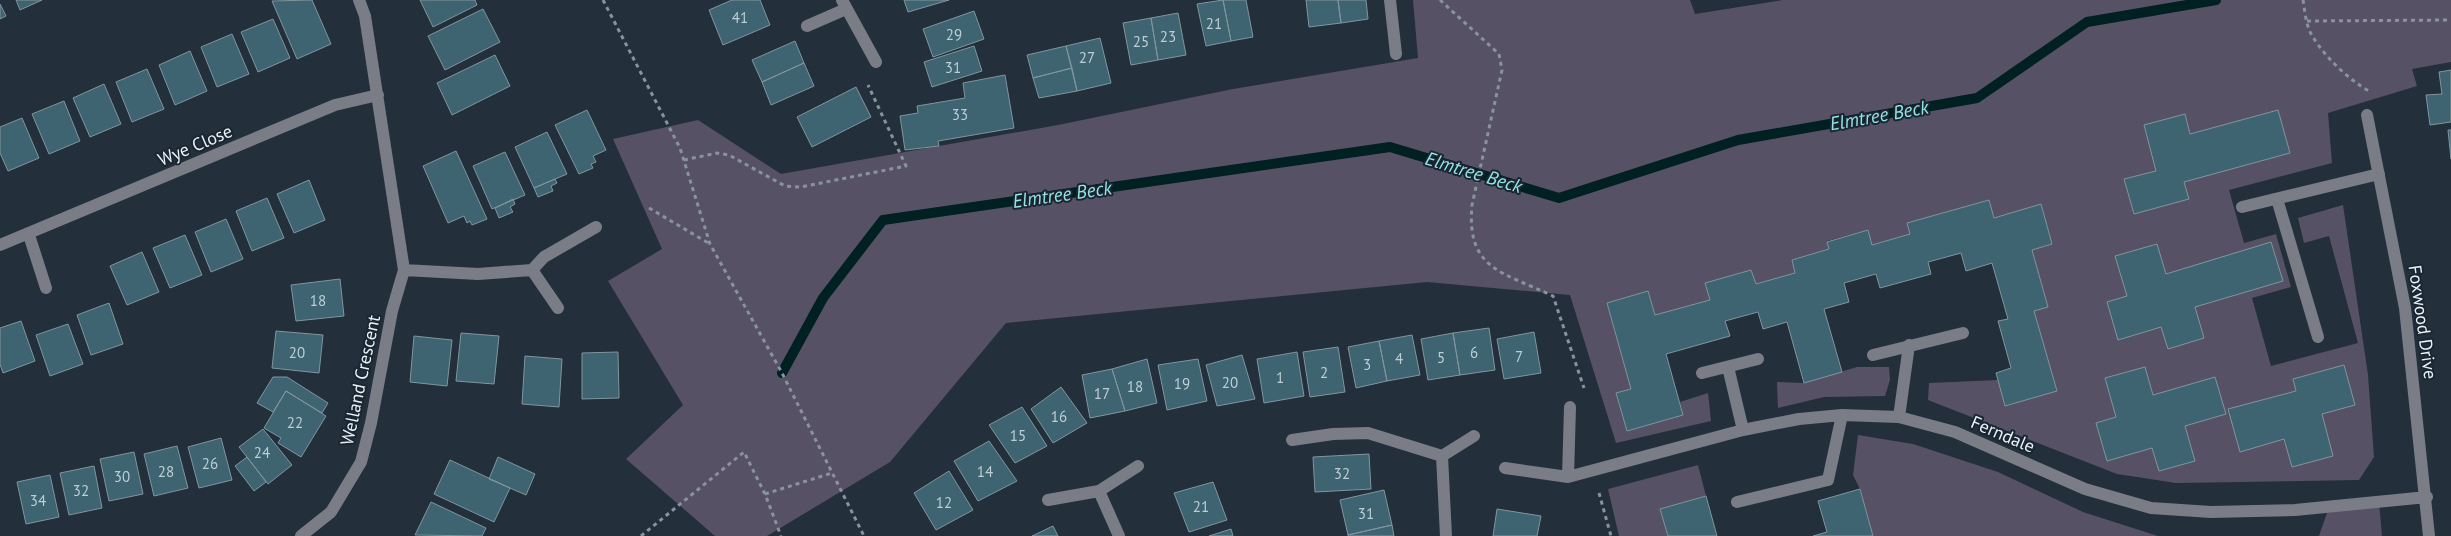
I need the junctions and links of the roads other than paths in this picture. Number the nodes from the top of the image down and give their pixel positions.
1 (359, 0) edge
2 (1390, 0) edge
3 (844, 5) edge
4 (807, 26) dead end
5 (1396, 54) dead end
6 (876, 62) dead end
7 (378, 95) junction
8 (2367, 115) dead end
9 (2379, 174) junction
10 (2277, 199) junction
11 (2242, 207) dead end
12 (596, 227) dead end
13 (28, 235) junction
14 (0, 245) edge
15 (404, 270) junction
16 (532, 270) junction
17 (46, 288) dead end
18 (558, 308) dead end
19 (1963, 333) dead end
20 (2318, 337) dead end
21 (1909, 346) junction
22 (1873, 355) dead end
23 (1758, 359) dead end
24 (1728, 367) junction
25 (1702, 374) dead end
26 (1570, 407) road end
27 (1842, 414) junction
28 (1899, 417) junction
29 (1743, 430) junction
30 (1474, 436) dead end
31 (1292, 440) dead end
32 (1442, 456) junction
33 (1138, 466) dead end
34 (1505, 468) dead end
35 (1568, 477) junction
36 (1099, 491) junction
37 (2427, 497) junction
38 (1048, 500) dead end
39 (1737, 502) dead end
40 (301, 536) edge
41 (1119, 536) edge
42 (1446, 536) edge
43 (2429, 536) edge

1 - 7 street, Welland Crescent
2 - 5 street
3 - 4 street
3 - 6 street
7 - 13 street, Wye Close
7 - 15 street, Welland Crescent
8 - 9 street, Foxwood Drive
9 - 10 street
9 - 37 street, Foxwood Drive
10 - 11 street
10 - 20 street
12 - 16 street
13 - 14 street, Wye Close
13 - 17 street
15 - 16 street
15 - 40 street, Welland Crescent
16 - 18 street
19 - 21 street
21 - 22 street
21 - 28 street
23 - 24 street
24 - 25 street
24 - 29 street
26 - 35 street
27 - 28 street, Ferndale
27 - 29 street, Ferndale
27 - 39 street
28 - 37 street, Ferndale
29 - 35 street, Ferndale
30 - 32 street
31 - 32 street
32 - 42 street
33 - 36 street
34 - 35 street, Ferndale
36 - 38 street
36 - 41 street
37 - 43 street, Foxwood Drive

